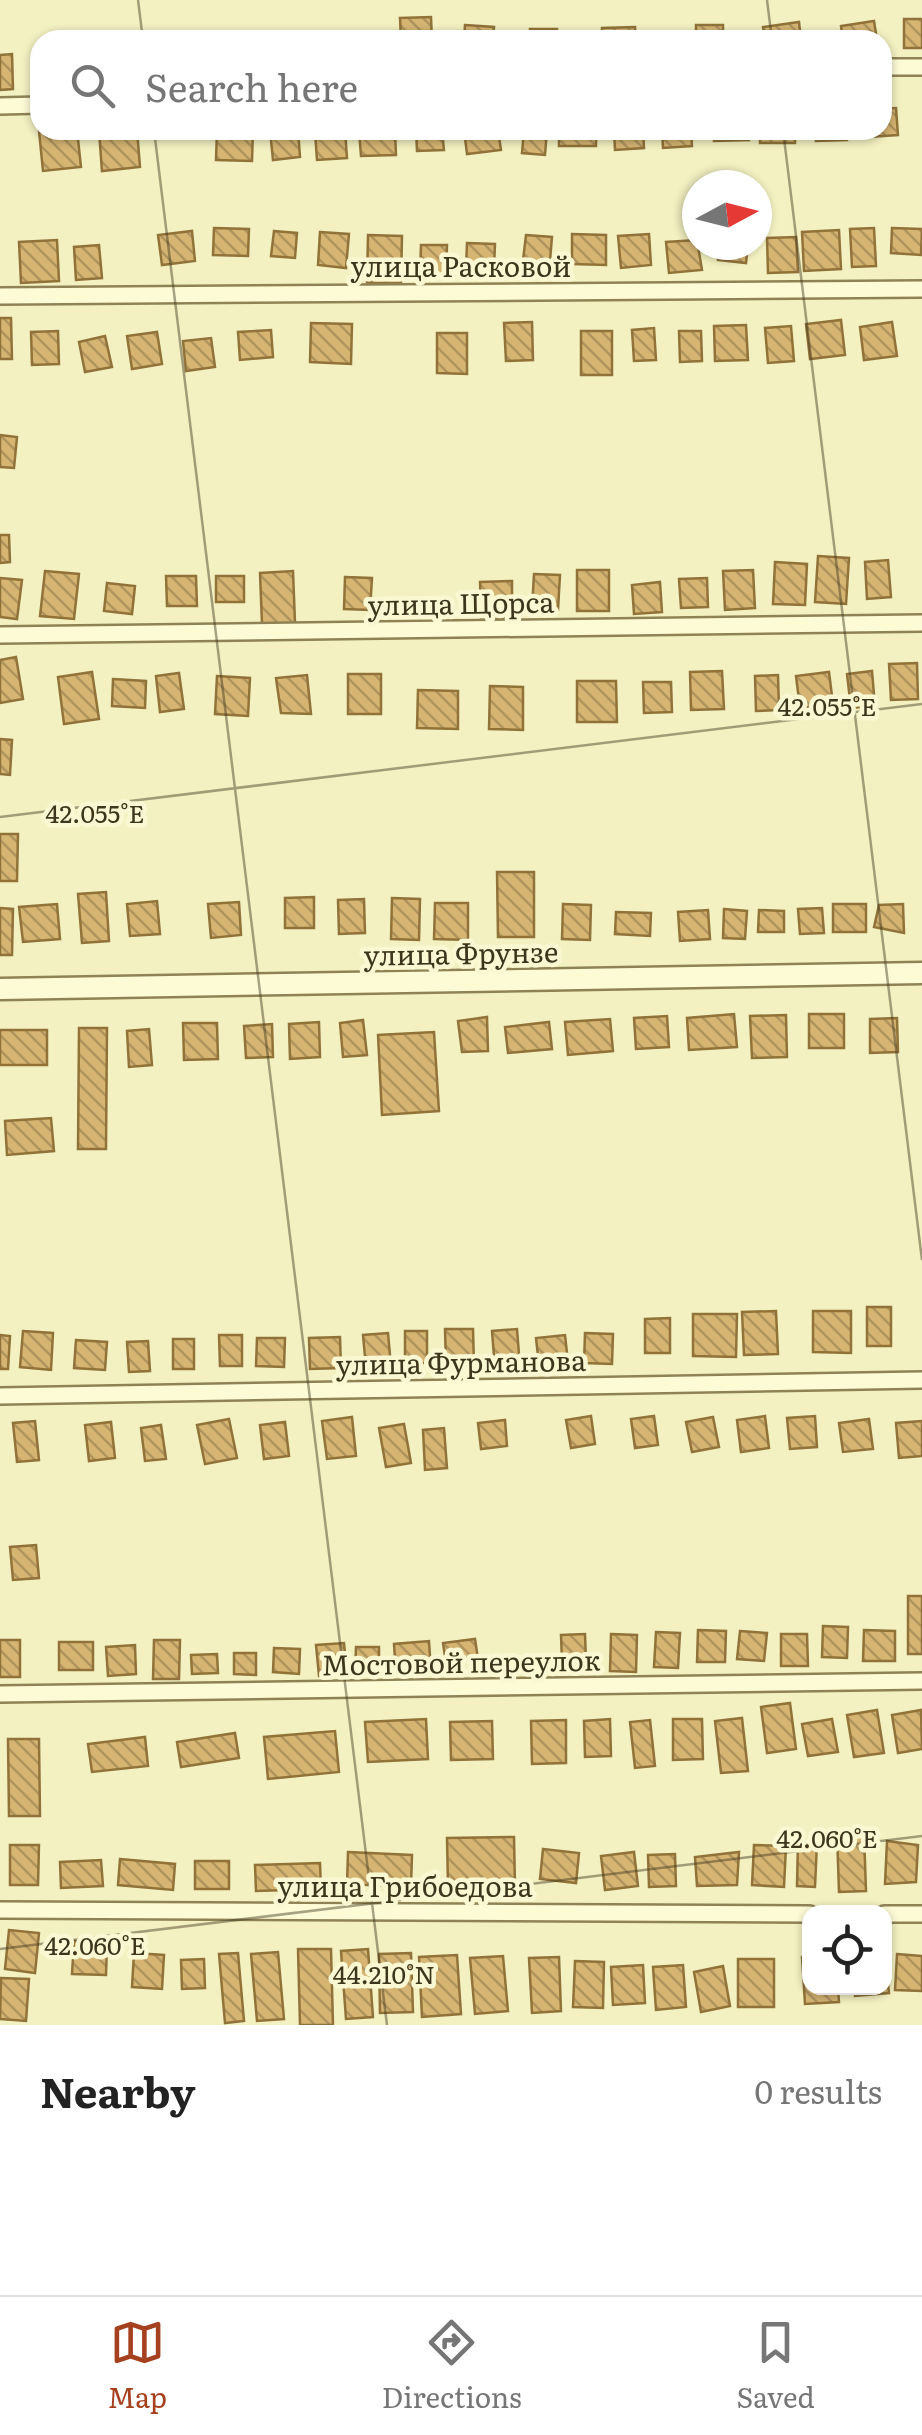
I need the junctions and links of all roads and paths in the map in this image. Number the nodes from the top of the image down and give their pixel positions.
1 (892, 67) edge
2 (922, 67) edge
3 (30, 105) edge
4 (0, 106) edge
5 (922, 289) edge
6 (0, 296) edge
7 (922, 622) edge
8 (0, 635) edge
9 (922, 973) edge
10 (0, 990) edge
11 (922, 1380) edge
12 (0, 1396) edge
13 (922, 1681) edge
14 (0, 1694) edge
15 (0, 1910) edge
16 (802, 1914) edge
17 (892, 1914) edge
18 (922, 1914) edge

1 - 2 street
3 - 4 street
5 - 6 street, улица Расковой
7 - 8 street, улица Щорса
9 - 10 street, улица Фрунзе
11 - 12 street, улица Фурманова
13 - 14 street, Мостовой переулок
15 - 16 street, улица Грибоедова
17 - 18 street

